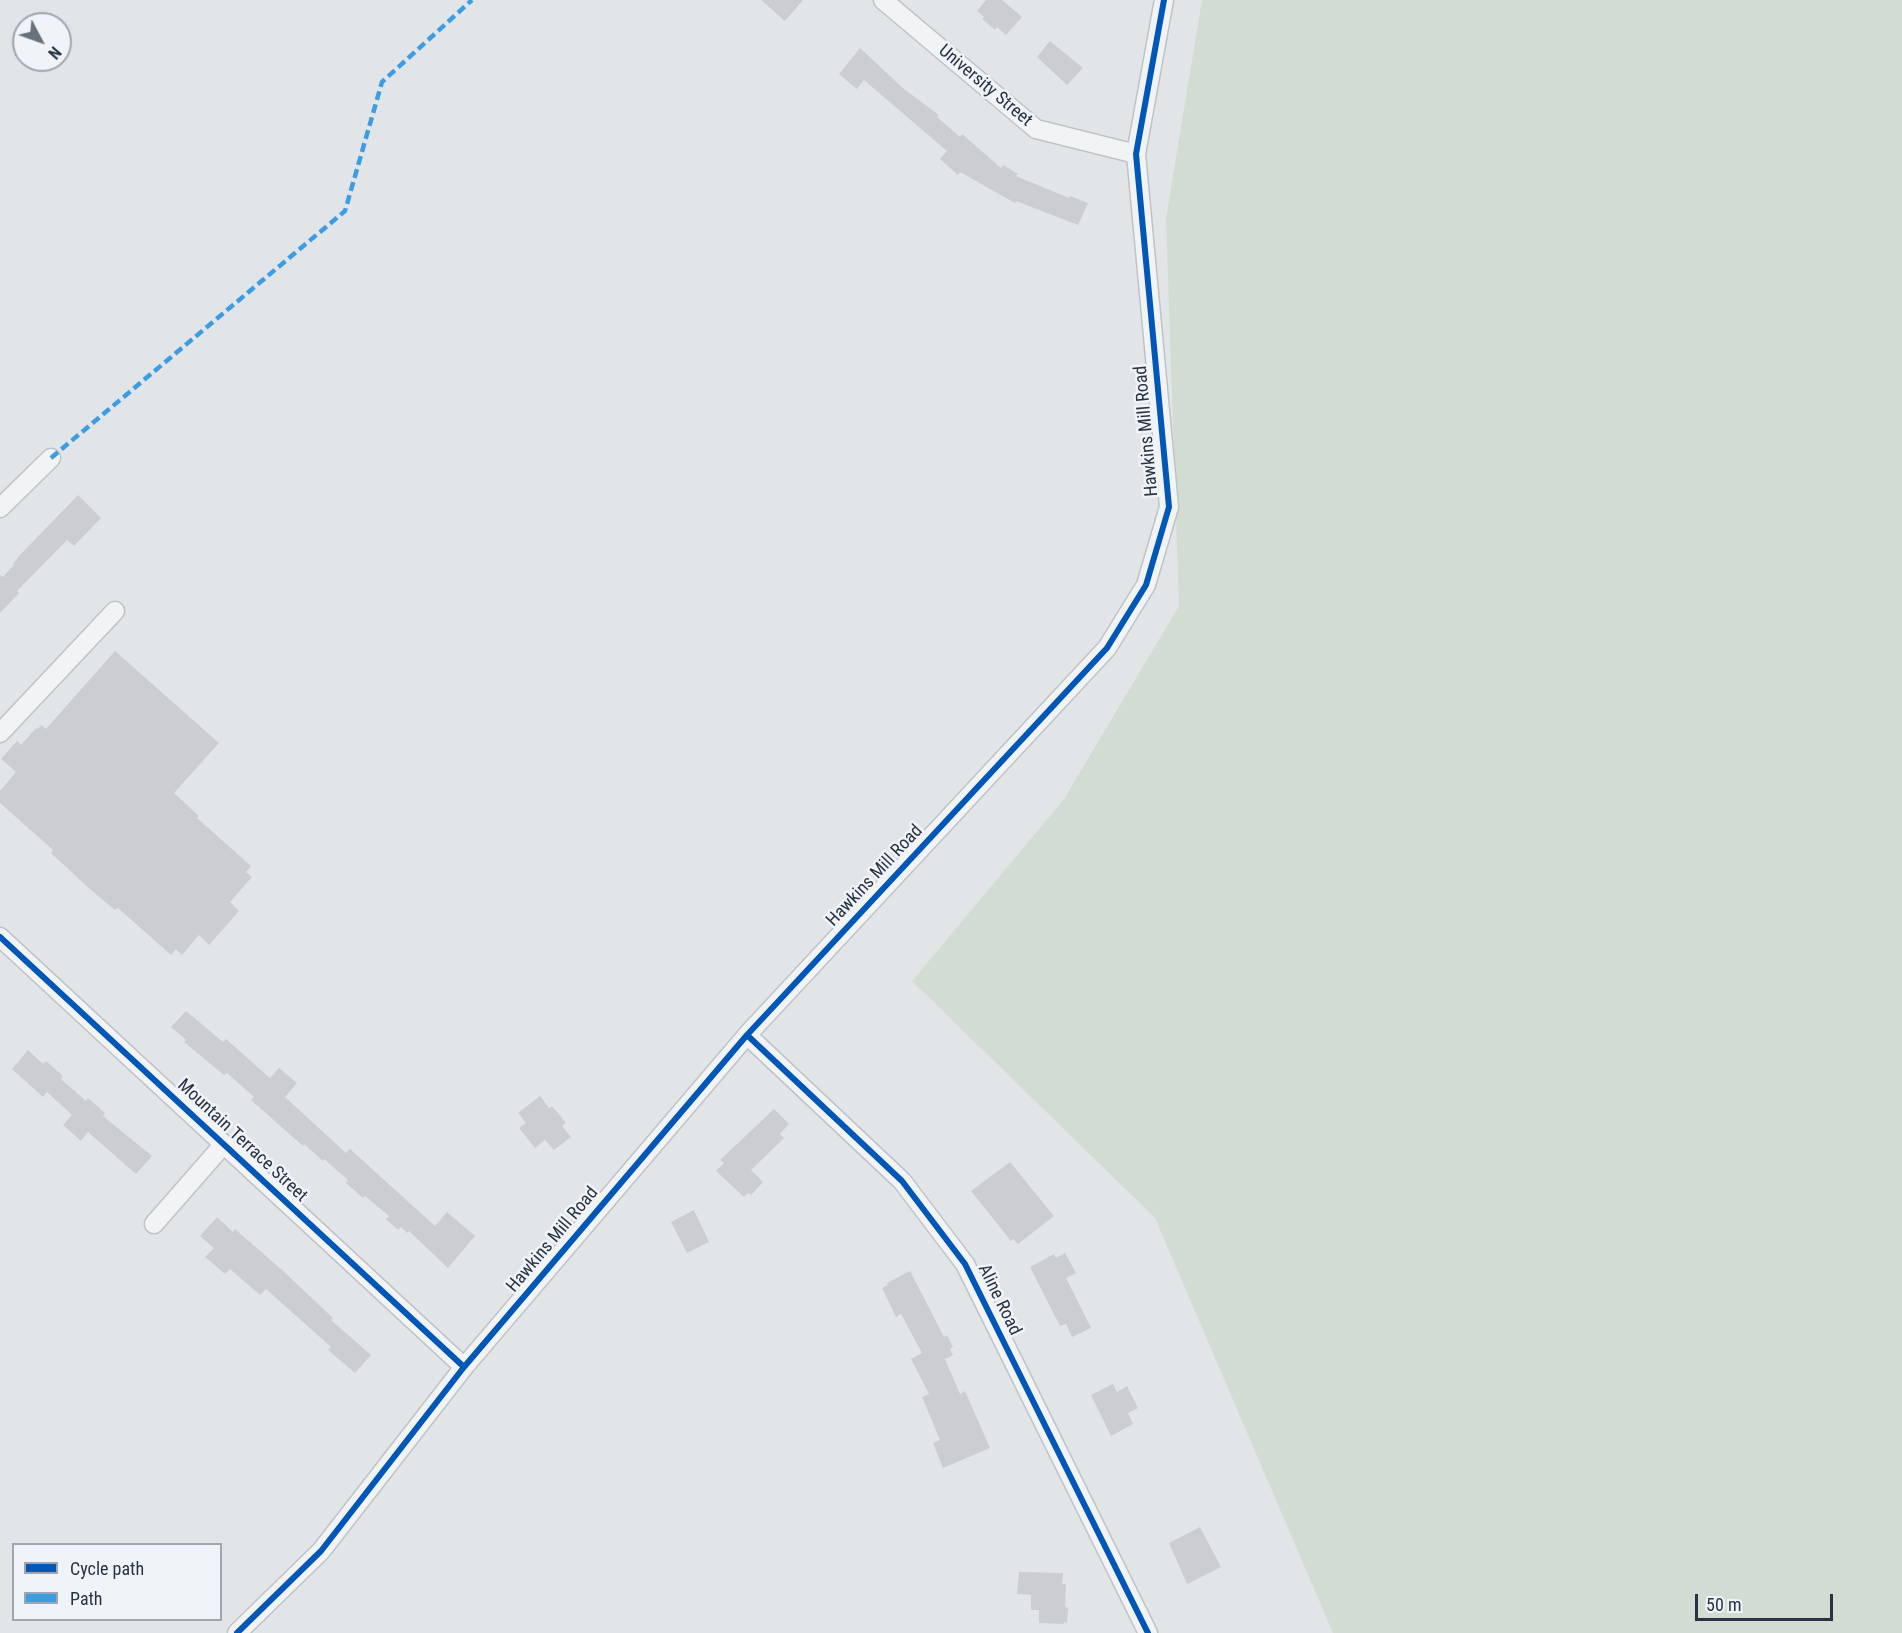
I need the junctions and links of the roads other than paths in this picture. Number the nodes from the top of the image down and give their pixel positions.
1 (883, 0) edge
2 (1164, 0) edge
3 (1136, 154) junction
4 (51, 458) dead end
5 (0, 508) edge
6 (115, 611) dead end
7 (0, 732) edge
8 (0, 937) edge
9 (747, 1035) junction
10 (224, 1144) junction
11 (154, 1224) dead end
12 (464, 1367) junction
13 (1140, 1628) edge
14 (237, 1633) edge

1 - 3 street, University Street
2 - 3 street, Hawkins Mill Road
3 - 9 street, Hawkins Mill Road
4 - 5 street
6 - 7 street
8 - 10 street, Mountain Terrace Street
9 - 12 street, Hawkins Mill Road
9 - 13 street, Aline Road
10 - 11 street
10 - 12 street, Mountain Terrace Street
12 - 14 street, Hawkins Mill Road

